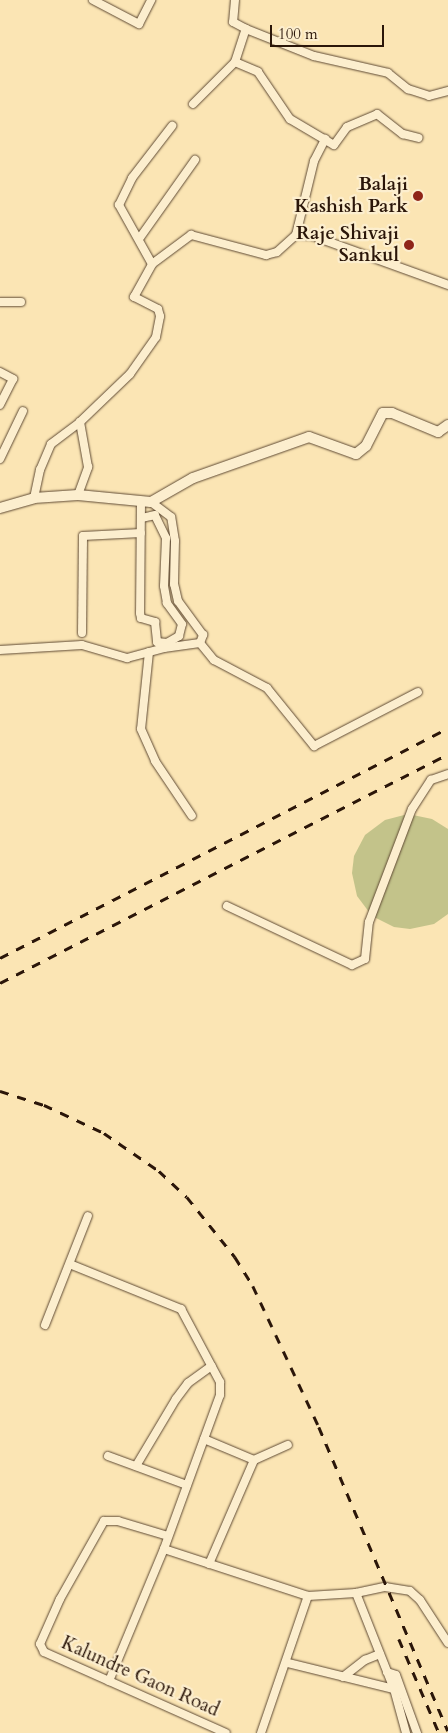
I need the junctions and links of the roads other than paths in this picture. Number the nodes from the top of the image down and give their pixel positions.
1 (152, 0) edge
2 (235, 0) edge
3 (98, 1) edge
4 (246, 30) junction
5 (235, 62) junction
6 (448, 91) edge
7 (194, 104) dead end
8 (172, 126) dead end
9 (419, 138) dead end
10 (325, 139) junction
11 (194, 160) dead end
12 (296, 235) junction
13 (139, 238) junction
14 (152, 264) junction
15 (448, 285) edge
16 (1, 300) edge
17 (20, 302) dead end
18 (0, 372) edge
19 (0, 405) edge
20 (23, 411) dead end
21 (80, 422) junction
22 (448, 425) edge
23 (0, 459) edge
24 (78, 495) junction
25 (34, 498) junction
26 (146, 502) junction
27 (0, 508) edge
28 (142, 518) junction
29 (140, 533) junction
30 (82, 633) dead end
31 (200, 643) junction
32 (0, 650) edge
33 (149, 652) junction
34 (418, 692) dead end
35 (448, 774) edge
36 (192, 816) dead end
37 (227, 906) dead end
38 (88, 1216) dead end
39 (72, 1265) junction
40 (45, 1325) dead end
41 (211, 1366) junction
42 (204, 1439) junction
43 (288, 1445) dead end
44 (108, 1456) dead end
45 (254, 1460) junction
46 (136, 1466) junction
47 (187, 1485) junction
48 (168, 1536) junction
49 (164, 1549) junction
50 (209, 1564) junction
51 (356, 1593) junction
52 (308, 1596) junction
53 (448, 1643) edge
54 (380, 1654) junction
55 (288, 1663) junction
56 (387, 1672) junction
57 (343, 1677) junction
58 (109, 1681) junction
59 (394, 1689) junction
60 (226, 1733) edge
61 (261, 1733) edge
62 (406, 1733) edge
63 (417, 1733) edge

1 - 3 street
2 - 4 street
4 - 5 street
4 - 6 street
5 - 7 street
5 - 10 street
8 - 13 street
9 - 10 street
10 - 12 street
11 - 13 street
12 - 14 street
12 - 15 street
13 - 14 street
14 - 21 street
16 - 17 street
18 - 19 street
20 - 23 street
21 - 24 street
21 - 25 street
22 - 26 street
24 - 25 street
24 - 26 street
25 - 27 street
26 - 28 street
26 - 31 street
28 - 29 street
28 - 29 street
29 - 30 street
31 - 33 street
31 - 34 street
32 - 33 street
33 - 36 street
35 - 37 street
38 - 39 street
39 - 40 street
39 - 41 street
41 - 42 street
41 - 46 street
42 - 45 street
42 - 47 street
43 - 45 street
44 - 46 street
45 - 50 street
46 - 47 street
47 - 48 street
48 - 49 street
48 - 58 street, Kalundre Gaon Road
49 - 50 street
49 - 58 street
50 - 52 street
51 - 52 street
51 - 53 street
51 - 54 street
52 - 55 street
54 - 56 street
54 - 57 street
55 - 57 street
55 - 61 street
56 - 59 street
56 - 63 street
57 - 59 street
58 - 60 street, Kalundre Gaon Road
59 - 62 street

